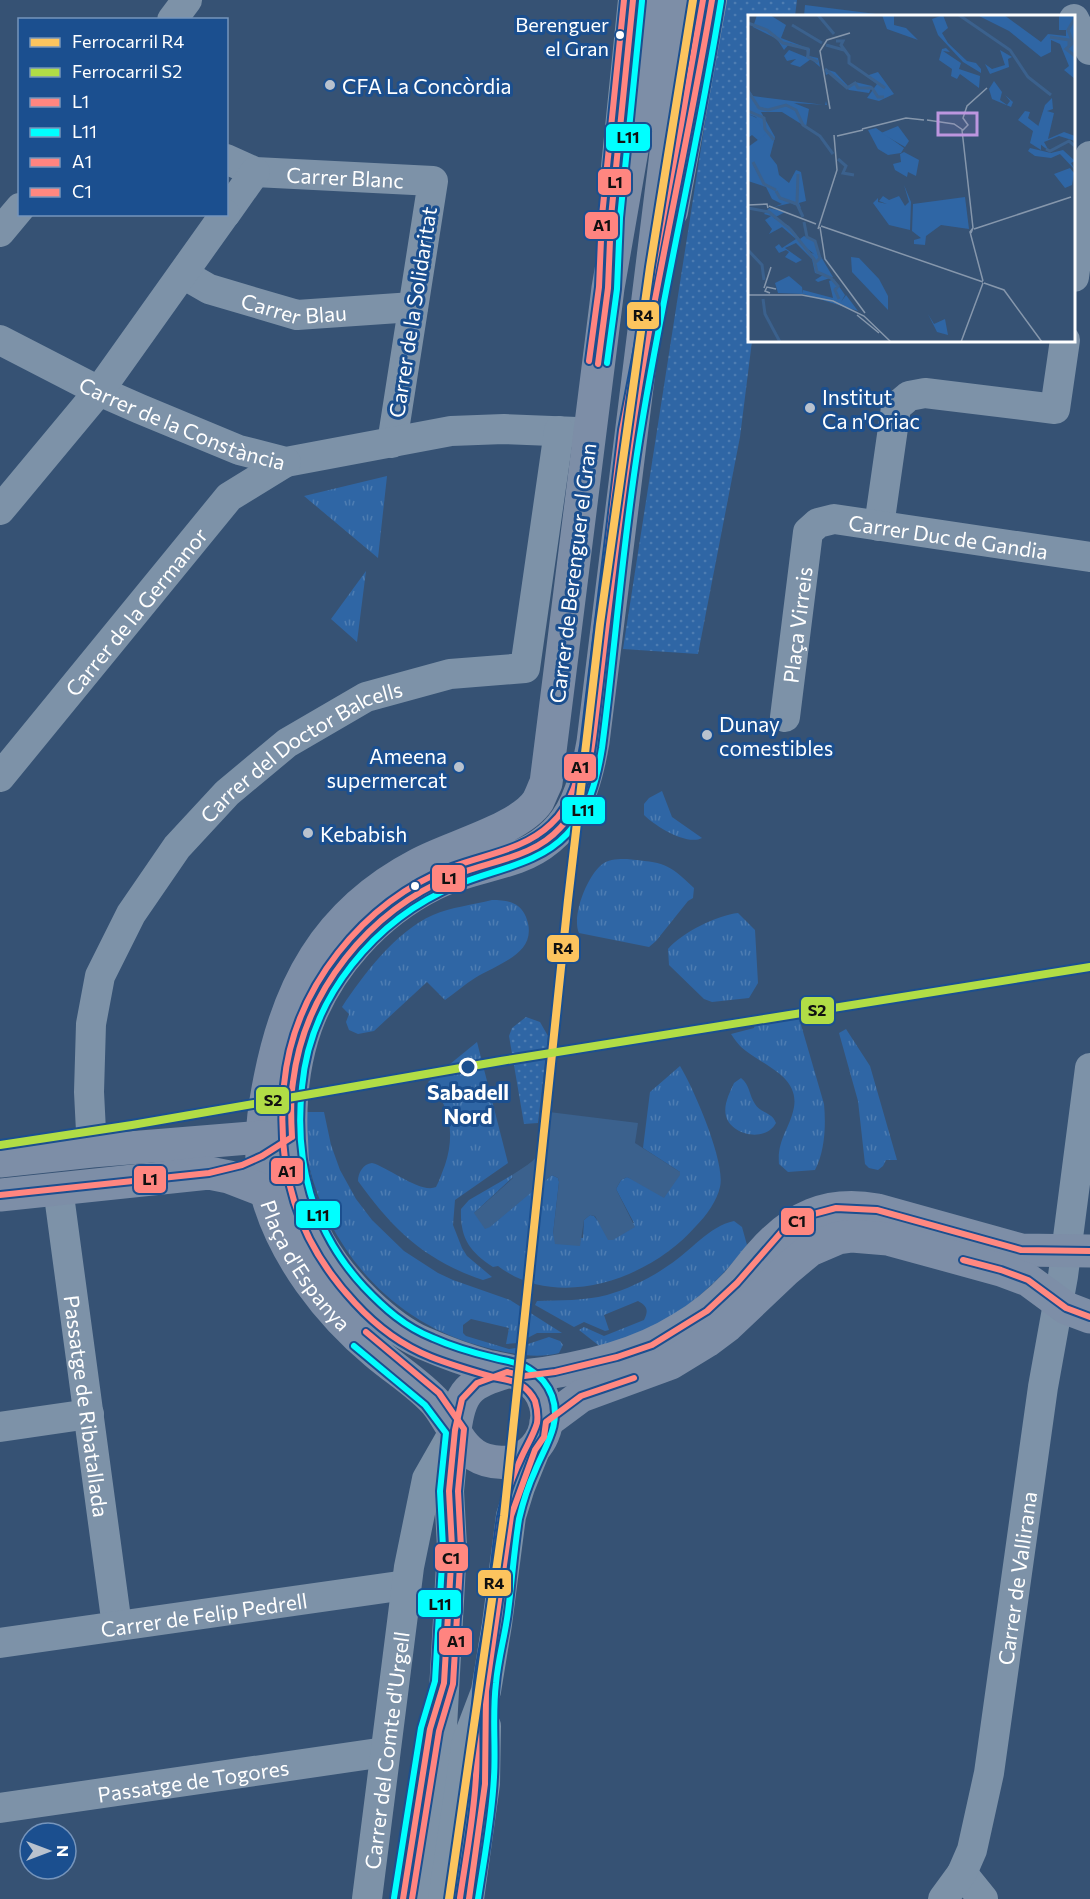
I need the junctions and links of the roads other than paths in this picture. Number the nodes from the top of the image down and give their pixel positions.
1 (188, 0) edge
2 (633, 0) edge
3 (655, 0) edge
4 (685, 0) edge
5 (712, 0) edge
6 (1066, 0) edge
7 (1072, 15) edge
8 (174, 18) edge
9 (1075, 22) edge
10 (1090, 50) edge
11 (1090, 156) edge
12 (228, 160) edge
13 (255, 172) junction
14 (433, 181) joint
15 (18, 210) edge
16 (228, 211) edge
17 (225, 216) edge
18 (0, 232) edge
19 (1075, 269) edge
20 (183, 274) junction
21 (608, 288) junction
22 (413, 307) junction
23 (0, 340) edge
24 (1065, 342) edge
25 (99, 391) junction
26 (574, 432) junction
27 (629, 442) junction
28 (392, 443) junction
29 (286, 462) junction
30 (0, 510) edge
31 (879, 526) junction
32 (808, 531) joint
33 (1090, 557) edge
34 (785, 717) dead end
35 (0, 777) edge
36 (285, 1017) joint
37 (1090, 1068) edge
38 (262, 1137) junction
39 (1084, 1148) edge
40 (92, 1151) junction
41 (0, 1161) edge
42 (293, 1172) junction
43 (58, 1188) junction
44 (265, 1191) junction
45 (0, 1194) edge
46 (1078, 1250) edge
47 (1059, 1304) junction
48 (1090, 1317) edge
49 (515, 1374) junction
50 (89, 1414) junction
51 (0, 1427) edge
52 (455, 1430) junction
53 (540, 1436) junction
54 (406, 1585) junction
55 (117, 1626) junction
56 (0, 1643) edge
57 (444, 1683) junction
58 (486, 1690) junction
59 (386, 1752) junction
60 (0, 1808) edge
61 (962, 1873) junction
62 (367, 1899) edge
63 (404, 1899) edge
64 (422, 1899) edge
65 (443, 1899) edge
66 (469, 1899) edge
67 (943, 1899) edge
68 (983, 1899) edge

1 - 8 street
2 - 21 street, Carrer de Berenguer el Gran
3 - 21 main road
4 - 27 main road
5 - 27 street
6 - 7 street
9 - 10 street
11 - 19 street
12 - 13 street
13 - 14 street, Carrer Blanc
13 - 16 street
14 - 22 street, Carrer de la Solidaritat
15 - 18 street
17 - 20 street
20 - 22 street, Carrer Blau
20 - 25 street
21 - 26 main road, Carrer de Berenguer el Gran
22 - 28 street, Carrer de la Solidaritat
23 - 25 street, Carrer de la Constància
24 - 31 street
25 - 29 street, Carrer de la Constància
25 - 30 street
26 - 28 street, Carrer de la Constància
26 - 36 main road, Carrer de Berenguer el Gran
26 - 40 street, Carrer del Doctor Balcells
27 - 42 main road
28 - 29 street, Carrer de la Constància
29 - 35 street, Carrer de la Germanor
31 - 32 street, Carrer Duc de Gandia
31 - 33 street, Carrer Duc de Gandia
32 - 34 street, Plaça Virreis
36 - 38 main road, Plaça d'Espanya
37 - 39 street, Carrer de Vallirana
38 - 40 main road
38 - 42 main road
38 - 44 main road, Plaça d'Espanya
39 - 46 street, Carrer de Vallirana
40 - 41 main road
42 - 49 main road
43 - 44 main road
43 - 45 main road
43 - 50 street, Passatge de Ribatallada
44 - 52 main road, Plaça d'Espanya
46 - 47 street, Carrer de Vallirana
46 - 49 main road
47 - 48 main road, Plaça d'Espanya
47 - 53 main road, Plaça d'Espanya
47 - 61 street, Carrer de Vallirana
49 - 52 main road
49 - 53 main road
50 - 51 street
50 - 55 street, Passatge de Ribatallada
52 - 53 main road, Plaça d'Espanya
52 - 54 street, Carrer del Comte d'Urgell
52 - 57 street
53 - 58 street
54 - 55 street, Carrer de Felip Pedrell
54 - 59 street, Carrer del Comte d'Urgell
55 - 56 street, Carrer de Felip Pedrell
57 - 63 street, Carrer del Comte d'Urgell
57 - 64 street
58 - 65 street
58 - 66 street
59 - 60 street, Passatge de Togores
59 - 62 street, Carrer del Comte d'Urgell
61 - 67 street, Carrer de Vallirana
61 - 68 street

